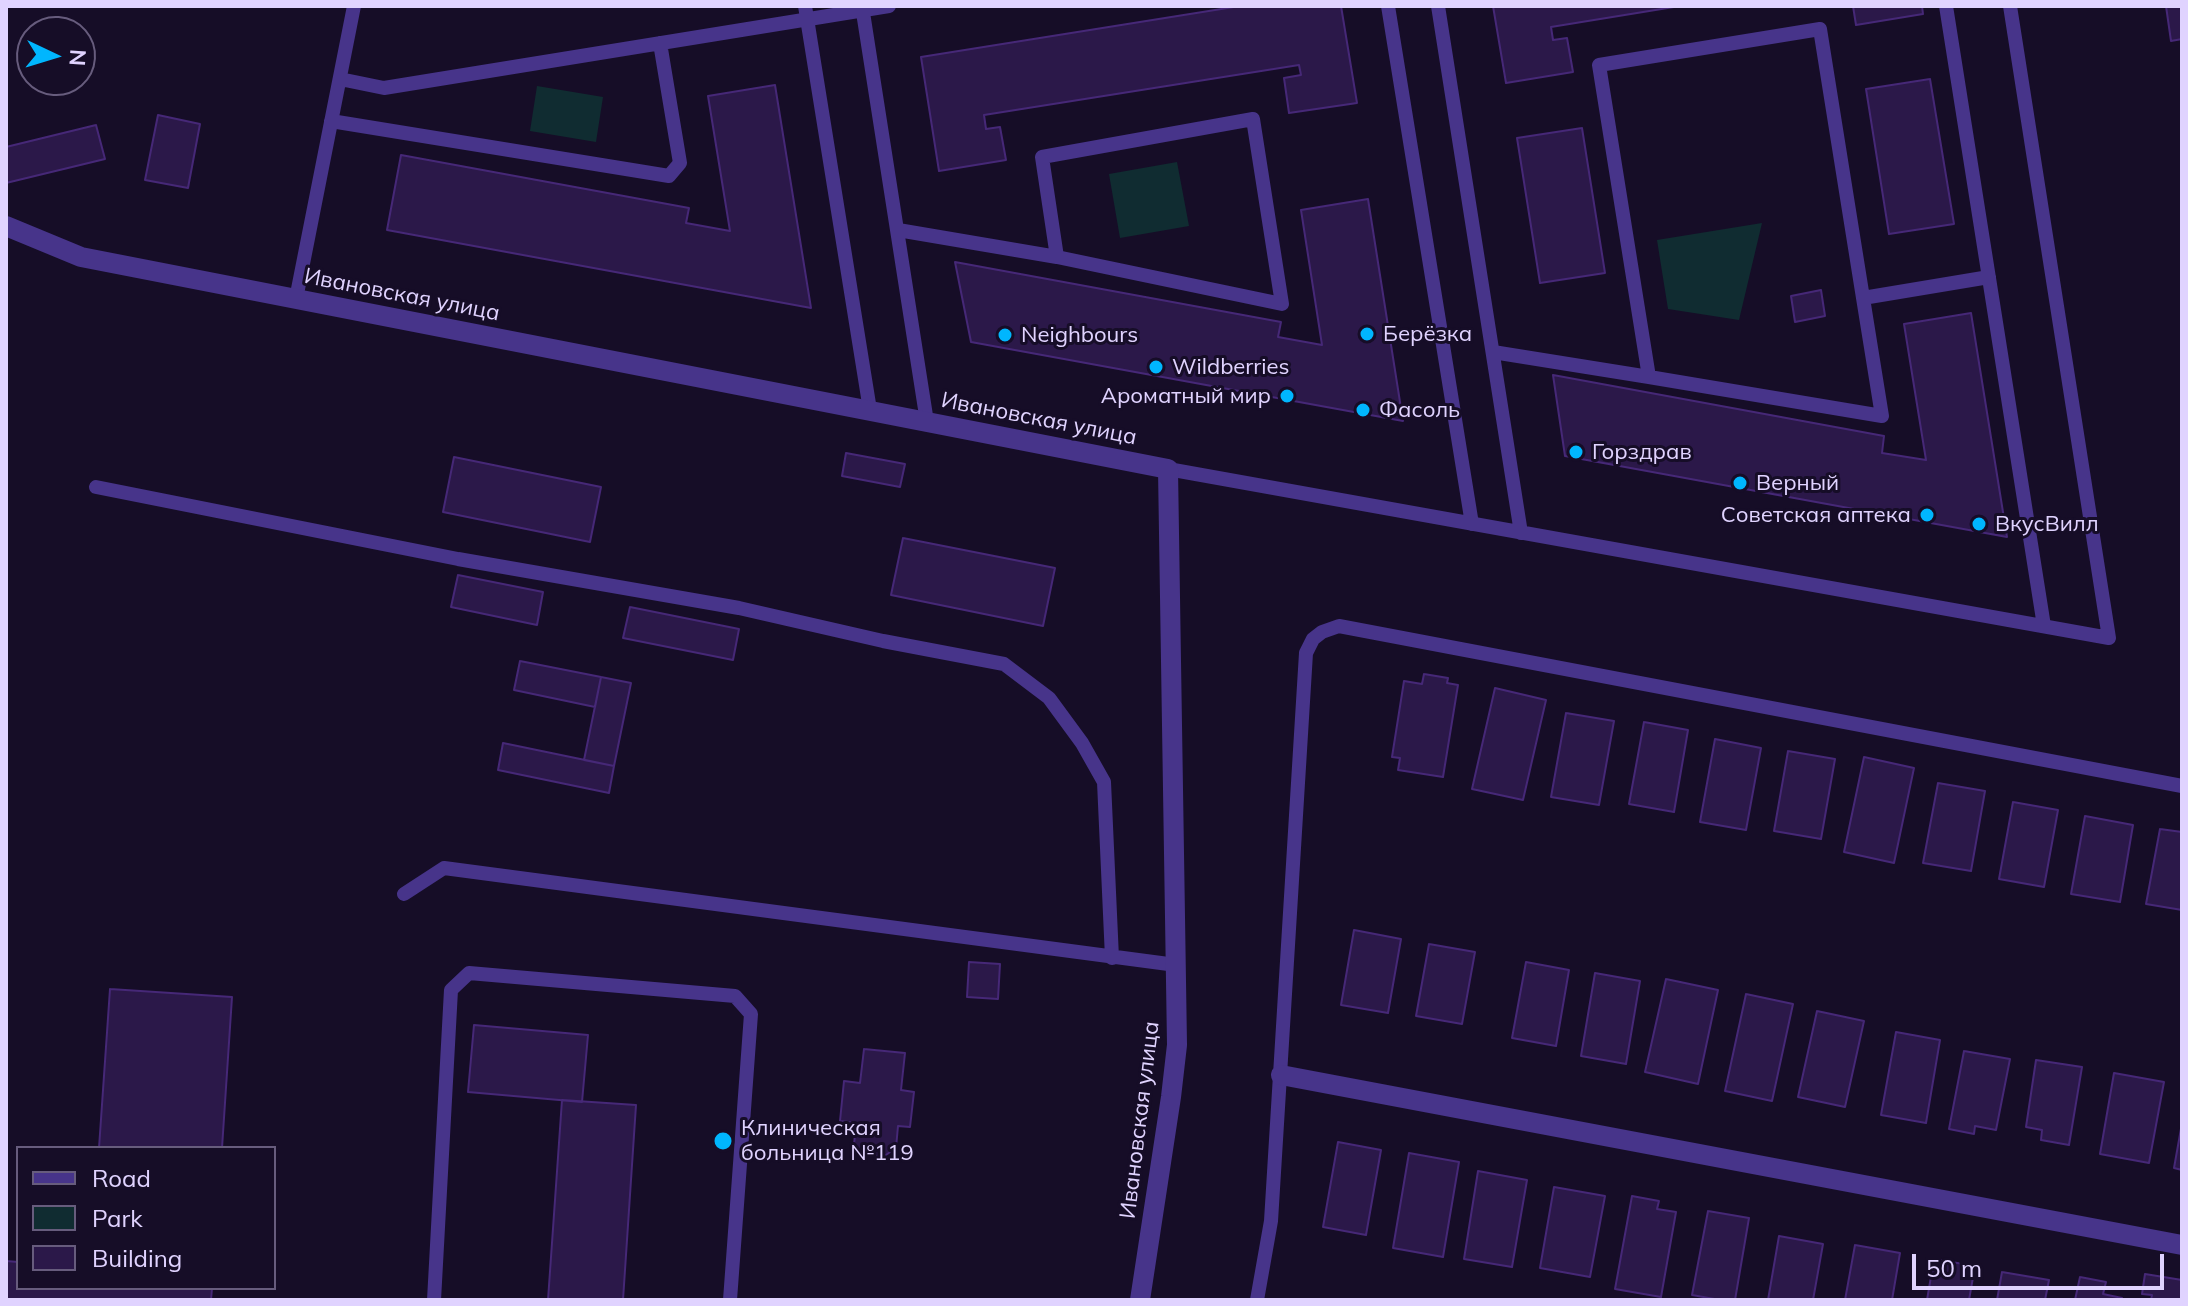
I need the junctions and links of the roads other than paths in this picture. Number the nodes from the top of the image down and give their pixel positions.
1 (354, 6) edge
2 (889, 6) edge
3 (1388, 6) edge
4 (1438, 6) edge
5 (1946, 6) edge
6 (2010, 6) edge
7 (863, 8) edge
8 (806, 13) edge
9 (660, 43) junction
10 (340, 79) junction
11 (331, 121) junction
12 (6, 226) edge
13 (898, 230) junction
14 (1057, 257) junction
15 (1989, 277) junction
16 (1863, 298) junction
17 (296, 299) junction
18 (1493, 352) junction
19 (1649, 377) junction
20 (870, 410) junction
21 (927, 422) junction
22 (1168, 469) junction
23 (96, 487) dead end
24 (1472, 524) junction
25 (1521, 533) junction
26 (2044, 626) junction
27 (2182, 786) edge
28 (404, 894) dead end
29 (1112, 958) junction
30 (1176, 965) junction
31 (1281, 1075) junction
32 (2182, 1245) edge
33 (434, 1300) edge
34 (730, 1300) edge
35 (1140, 1300) edge
36 (1257, 1300) edge

1 - 10 lane
2 - 7 lane
3 - 24 lane
4 - 18 lane
5 - 15 lane
6 - 26 lane
7 - 8 lane
7 - 13 lane
8 - 9 lane
8 - 20 lane
9 - 10 lane
9 - 11 lane
10 - 11 lane
11 - 17 lane
12 - 17 street, Ивановская улица
13 - 14 lane
13 - 21 lane
14 - 14 lane
15 - 16 lane
15 - 26 lane
16 - 19 lane
16 - 19 lane
17 - 20 street, Ивановская улица
18 - 19 lane
18 - 25 lane
20 - 21 street, Ивановская улица
21 - 22 street, Ивановская улица
22 - 24 lane
22 - 30 street, Ивановская улица
23 - 29 lane
24 - 25 lane
25 - 26 lane
27 - 31 lane
28 - 29 lane
29 - 30 lane
30 - 35 street, Ивановская улица
31 - 32 street
31 - 36 lane
33 - 34 lane

